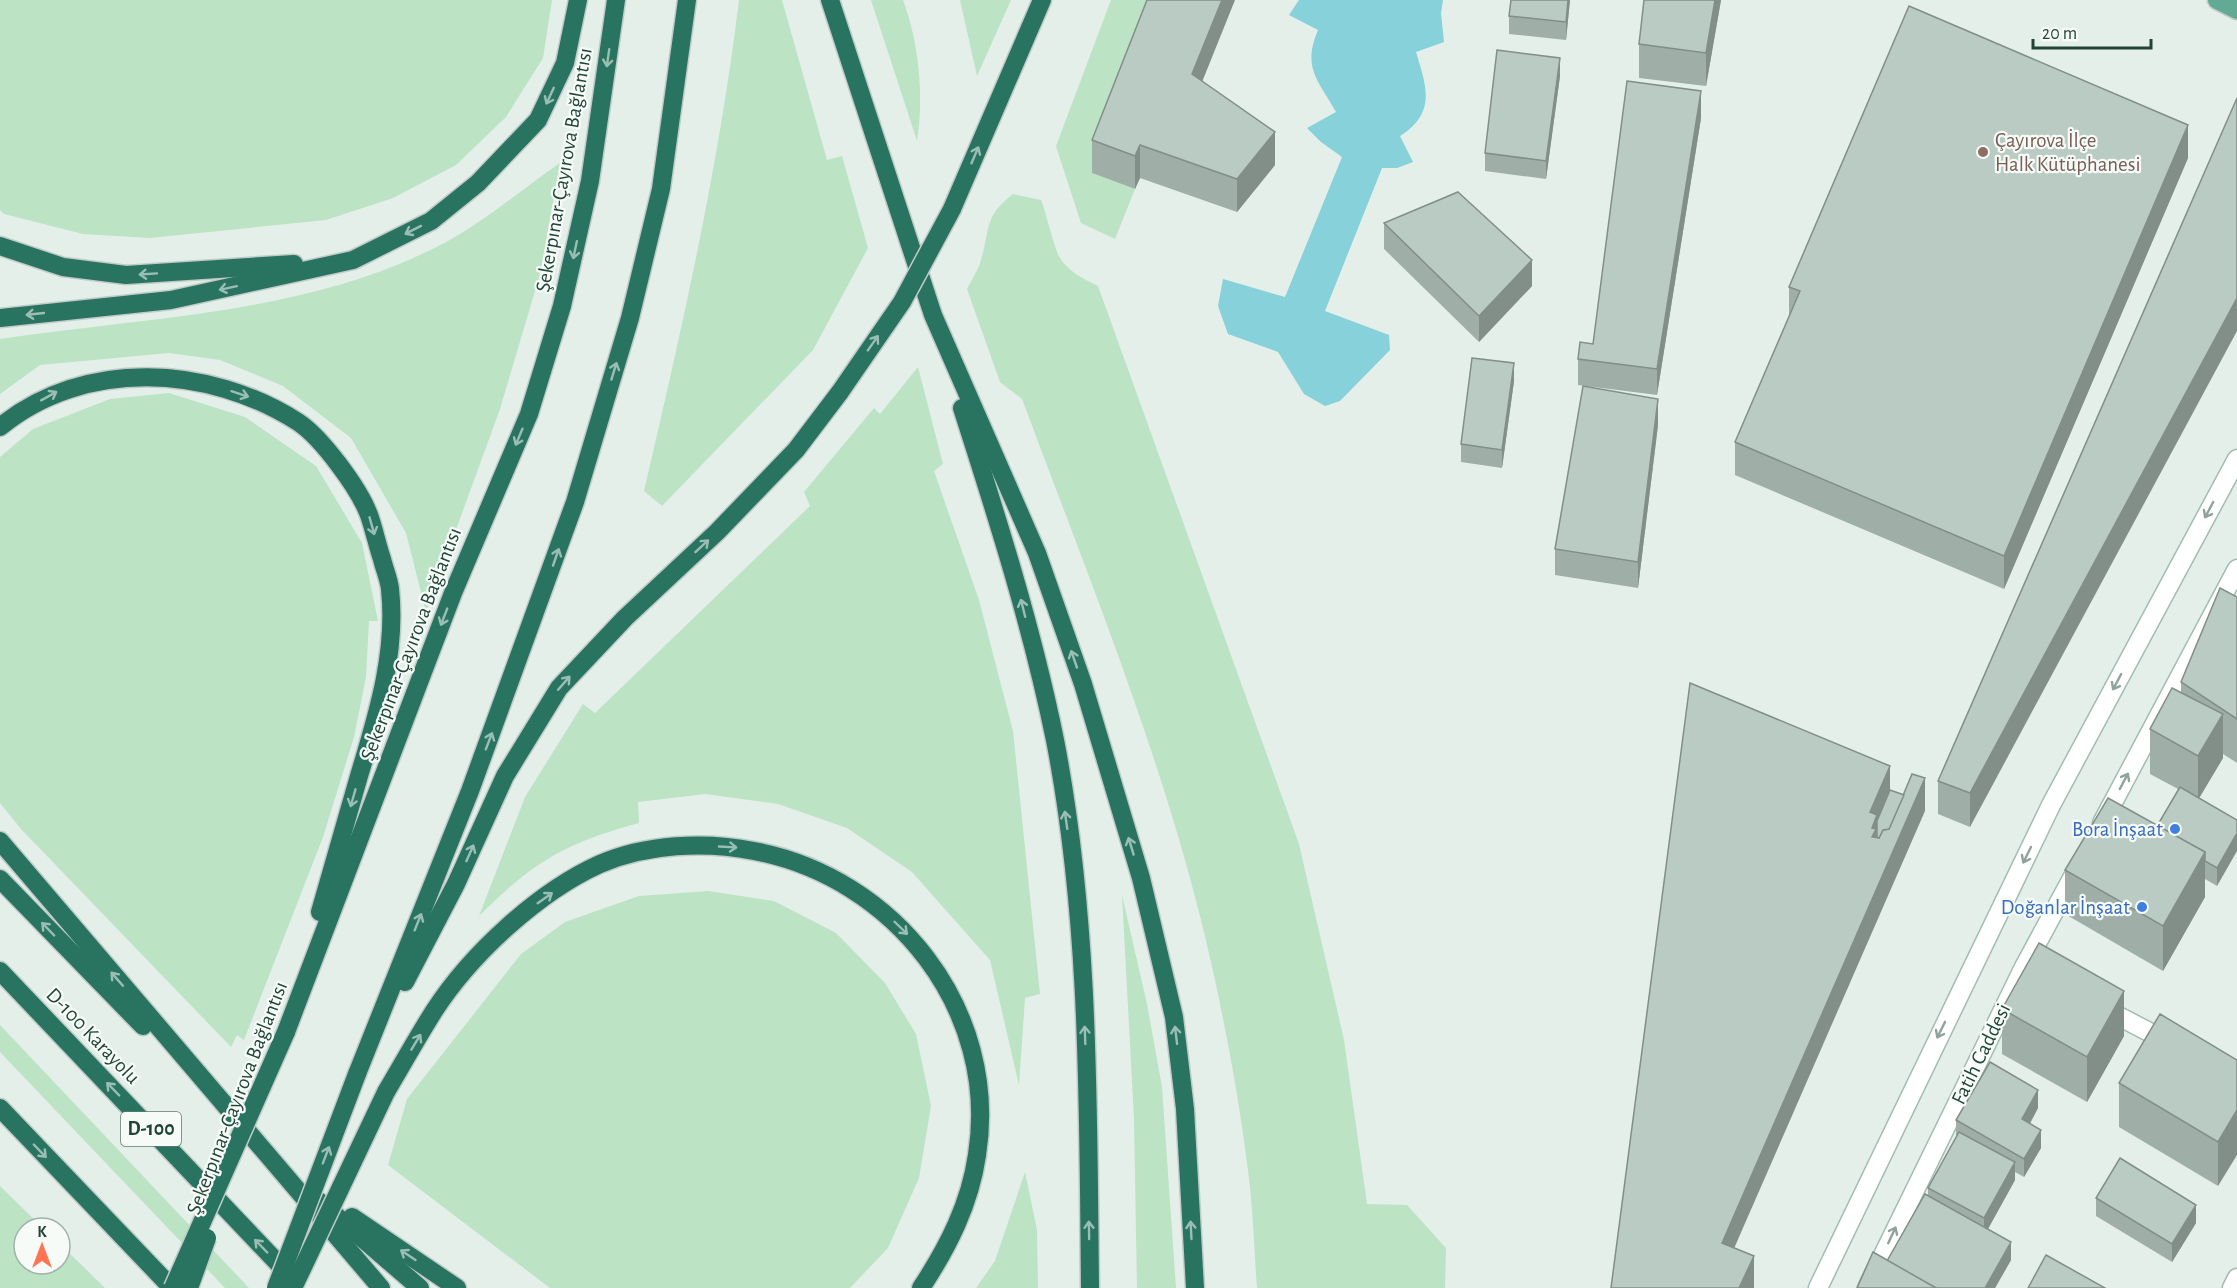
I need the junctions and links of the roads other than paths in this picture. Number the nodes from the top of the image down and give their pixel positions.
1 (578, 0) edge
2 (616, 0) edge
3 (687, 0) edge
4 (830, 0) edge
5 (1042, 0) edge
6 (2217, 0) edge
7 (2237, 10) edge
8 (0, 246) edge
9 (353, 260) junction
10 (933, 315) junction
11 (0, 318) edge
12 (0, 427) edge
13 (2237, 459) edge
14 (2237, 569) edge
15 (0, 841) edge
16 (0, 879) edge
17 (2024, 967) junction
18 (0, 971) edge
19 (2045, 977) edge
20 (2085, 999) edge
21 (286, 1032) junction
22 (2186, 1052) edge
23 (357, 1074) junction
24 (0, 1108) edge
25 (279, 1167) junction
26 (2237, 1278) edge
27 (172, 1288) edge
28 (189, 1288) edge
29 (276, 1288) edge
30 (293, 1288) edge
31 (302, 1288) edge
32 (381, 1288) edge
33 (420, 1288) edge
34 (457, 1288) edge
35 (921, 1288) edge
36 (1090, 1288) edge
37 (1195, 1288) edge
38 (1818, 1288) edge
39 (1867, 1288) edge
40 (2232, 1288) edge

1 -> 9 highway
2 -> 21 highway, Şekerpınar-Çayırova Bağlantısı
23 -> 3 highway
4 - 10 highway
23 -> 5 highway, bridge
6 - 7 main road
9 -> 8 highway
9 -> 11 highway
36 -> 10 highway
37 -> 10 highway
12 -> 21 highway
13 -> 38 street
17 -> 14 street, Fatih Caddesi
25 -> 15 highway
25 -> 16 highway
17 - 19 street
39 -> 17 street, Fatih Caddesi
31 -> 18 highway, D-100 Karayolu / D-100
20 - 22 street
21 - 27 highway, bridge
21 - 28 highway, Şekerpınar-Çayırova Bağlantısı, bridge
29 -> 23 highway, bridge
24 -> 27 highway
25 - 32 highway
25 - 33 highway
34 -> 25 highway
26 - 40 street
30 -> 35 highway, bridge

